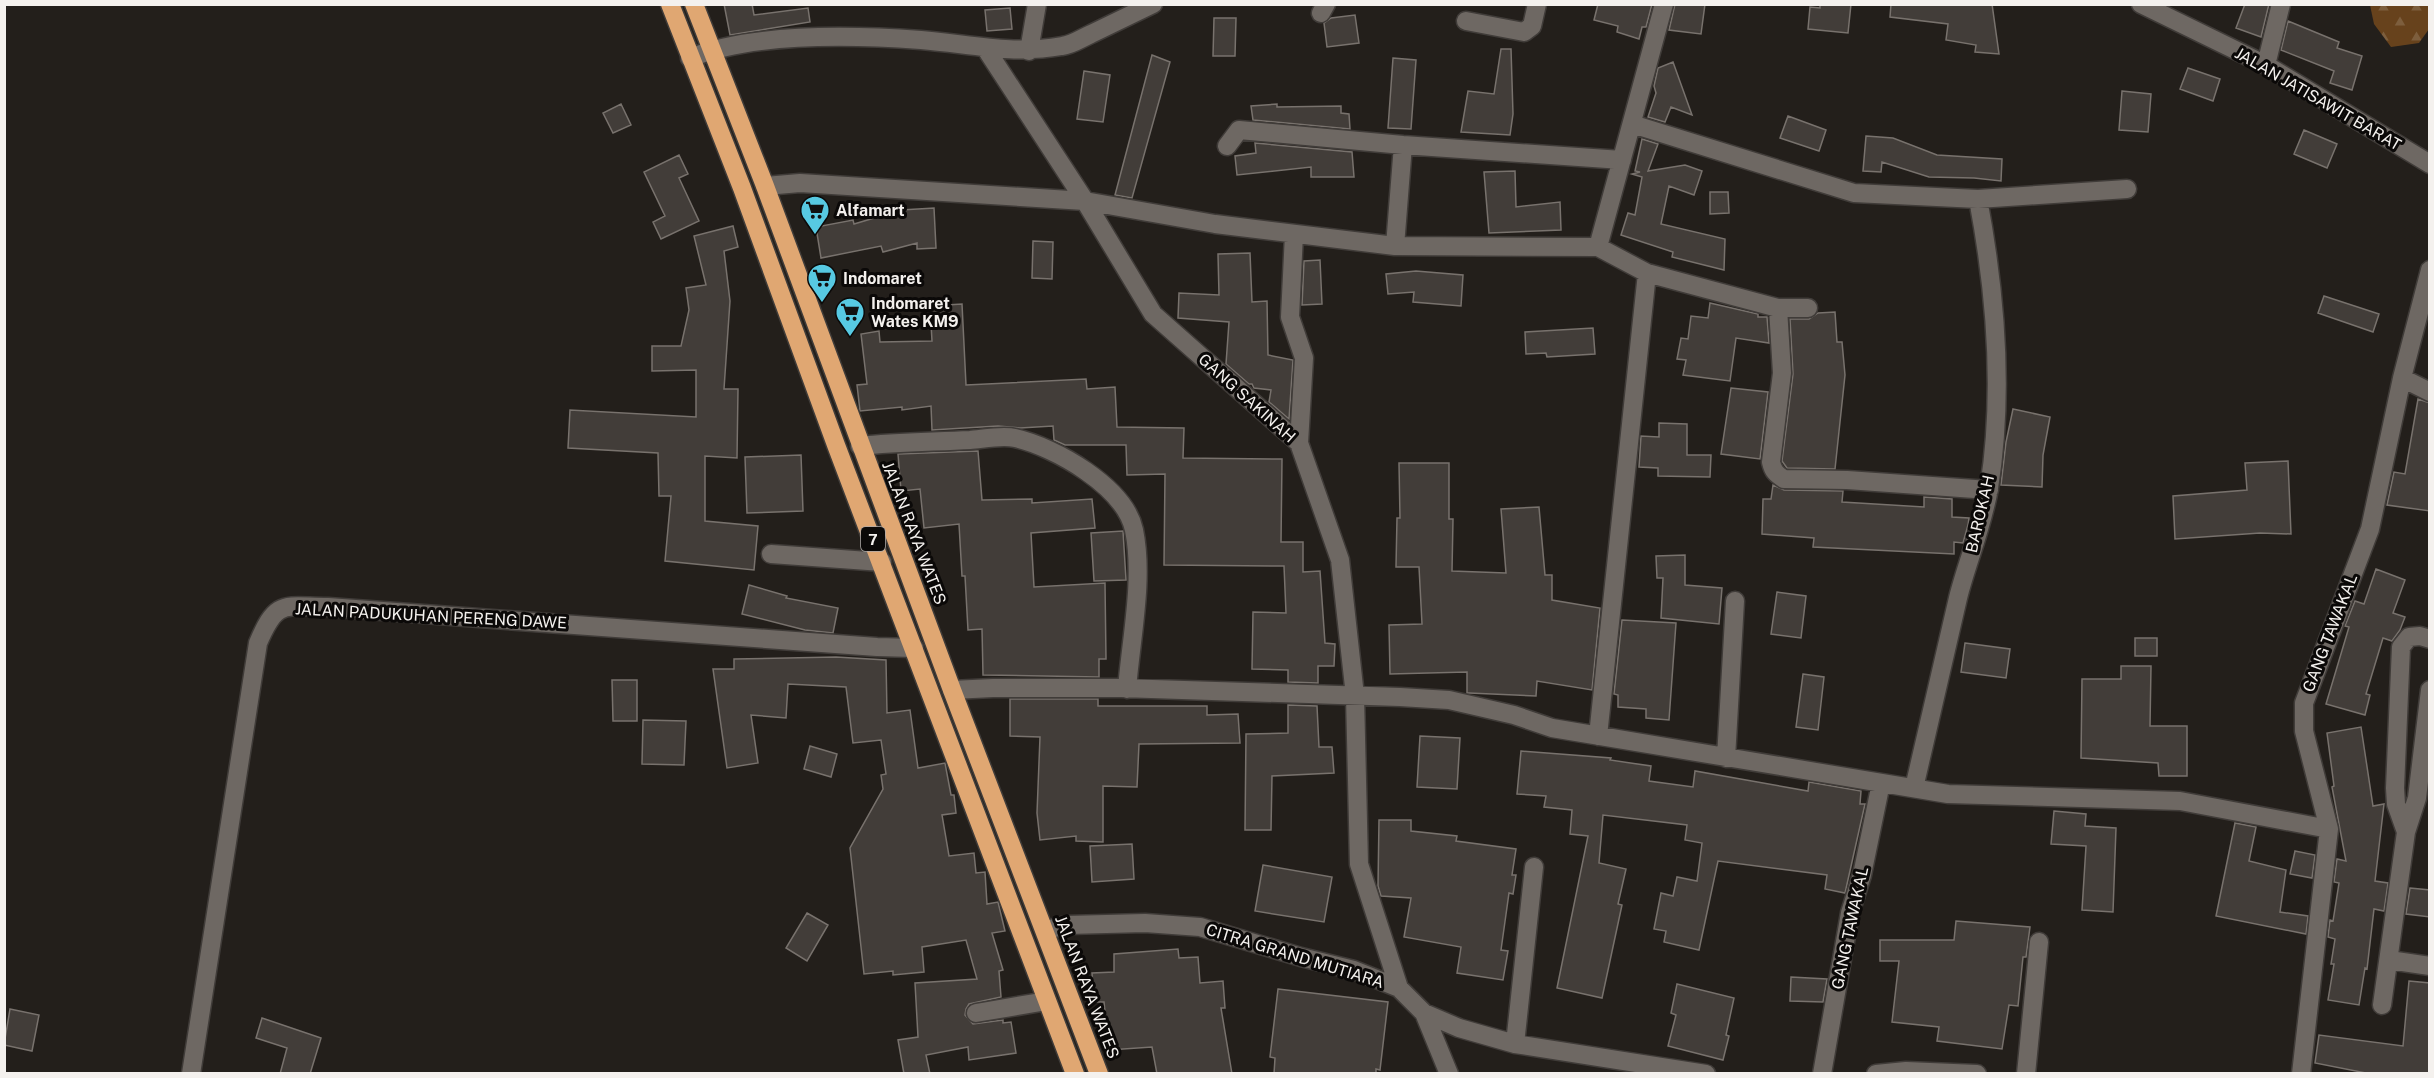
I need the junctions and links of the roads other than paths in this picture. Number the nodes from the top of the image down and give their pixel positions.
1 (670, 4) edge
2 (694, 4) edge
3 (1037, 4) edge
4 (1153, 4) edge
5 (1538, 4) edge
6 (1664, 4) edge
7 (2141, 4) edge
8 (2281, 4) edge
9 (1466, 21) dead end
10 (711, 49) junction
11 (986, 49) junction
12 (1029, 51) junction
13 (690, 58) junction
14 (2266, 65) junction
15 (1632, 124) junction
16 (1403, 145) junction
17 (1227, 146) dead end
18 (1623, 160) junction
19 (2430, 164) edge
20 (765, 186) junction
21 (2127, 189) dead end
22 (1978, 199) junction
23 (1085, 201) junction
24 (1294, 234) junction
25 (1395, 246) junction
26 (1598, 247) junction
27 (2430, 270) edge
28 (1647, 273) junction
29 (1778, 308) junction
30 (1808, 308) dead end
31 (2402, 378) junction
32 (2430, 392) edge
33 (1299, 443) junction
34 (860, 446) junction
35 (1989, 490) junction
36 (771, 554) dead end
37 (882, 561) junction
38 (1735, 601) dead end
39 (2430, 639) edge
40 (914, 648) junction
41 (1127, 689) junction
42 (952, 690) junction
43 (2430, 690) edge
44 (1355, 696) junction
45 (1598, 736) junction
46 (1726, 758) junction
47 (1881, 783) junction
48 (1914, 788) junction
49 (2329, 829) junction
50 (2406, 832) junction
51 (1534, 867) dead end
52 (1046, 930) junction
53 (2039, 942) dead end
54 (2389, 960) junction
55 (2430, 966) edge
56 (1399, 987) junction
57 (1047, 1000) junction
58 (2382, 1005) dead end
59 (976, 1013) dead end
60 (1424, 1013) junction
61 (1515, 1044) junction
62 (191, 1074) edge
63 (1075, 1074) edge
64 (1099, 1074) edge
65 (1449, 1074) edge
66 (1706, 1074) edge
67 (1822, 1074) edge
68 (1876, 1074) edge
69 (1977, 1074) edge
70 (2026, 1074) edge
71 (2301, 1074) edge

1 - 13 highway, 7
2 - 10 highway, JALAN RAYA WATES
3 - 12 street
4 - 12 street
5 - 9 street
6 - 15 street
7 - 14 street, JALAN JATISAWIT BARAT
8 - 14 street
10 - 11 street
10 - 13 street
10 - 20 highway, JALAN RAYA WATES
11 - 12 street
11 - 23 street, GANG SAKINAH
13 - 37 highway, 7
14 - 19 street, JALAN JATISAWIT BARAT
15 - 18 street
15 - 22 street
16 - 17 street
16 - 18 street
16 - 25 street
18 - 26 street
20 - 23 street
20 - 34 highway, JALAN RAYA WATES
21 - 22 street
22 - 35 street, BAROKAH
23 - 24 street
23 - 33 street, GANG SAKINAH
24 - 25 street
24 - 33 street
25 - 26 street
26 - 28 street
27 - 31 street, GANG TAWAKAL
28 - 29 street
28 - 45 street
29 - 30 street
29 - 35 street
31 - 32 street
31 - 49 street, GANG TAWAKAL
33 - 44 street, GANG SAKINAH
34 - 41 street
34 - 42 highway, JALAN RAYA WATES
35 - 48 street, BAROKAH
36 - 37 street
37 - 40 highway, 7
38 - 46 street
39 - 50 street
40 - 57 highway, 7
40 - 62 street, JALAN PADUKUHAN PERENG DAWE
41 - 42 street
41 - 44 street
42 - 52 highway, JALAN RAYA WATES
43 - 50 street
44 - 45 street
44 - 56 street, GANG SAKINAH
45 - 46 street
46 - 47 street
47 - 48 street
47 - 67 street, GANG TAWAKAL
48 - 49 street
49 - 71 street, GANG TAWAKAL
50 - 54 street
51 - 61 street
52 - 56 street, CITRA GRAND MUTIARA
52 - 64 highway, JALAN RAYA WATES
53 - 70 street
54 - 55 street
54 - 58 street
56 - 60 street, CITRA GRAND MUTIARA
57 - 59 street
57 - 63 highway, 7
60 - 61 street, CITRA GRAND MUTIARA
60 - 65 street
61 - 66 street, CITRA GRAND MUTIARA
68 - 69 street

